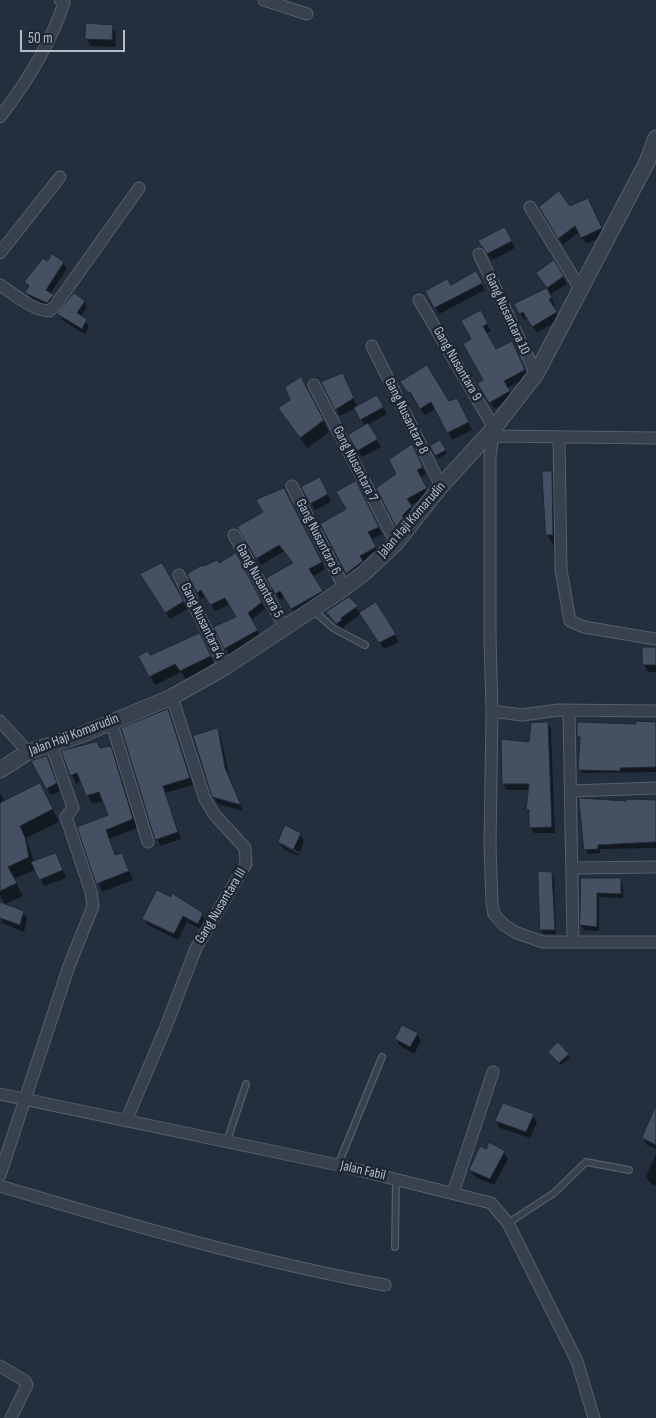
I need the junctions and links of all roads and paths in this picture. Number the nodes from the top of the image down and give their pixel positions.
1 (264, 0) edge
2 (64, 1) edge
3 (307, 14) dead end
4 (0, 117) edge
5 (656, 138) edge
6 (60, 177) dead end
7 (139, 188) dead end
8 (530, 207) dead end
9 (0, 253) edge
10 (479, 254) dead end
11 (0, 286) edge
12 (581, 290) junction
13 (419, 300) dead end
14 (372, 346) dead end
15 (536, 374) junction
16 (314, 385) dead end
17 (494, 432) junction
18 (559, 437) junction
19 (656, 438) edge
20 (292, 486) dead end
21 (441, 486) junction
22 (234, 535) dead end
23 (396, 543) junction
24 (179, 575) dead end
25 (344, 588) junction
26 (311, 608) junction
27 (284, 626) junction
28 (656, 639) edge
29 (365, 645) dead end
30 (225, 667) junction
31 (172, 697) junction
32 (569, 710) junction
33 (656, 711) edge
34 (492, 712) junction
35 (0, 721) edge
36 (111, 721) junction
37 (51, 744) junction
38 (28, 752) junction
39 (0, 770) edge
40 (656, 788) edge
41 (571, 791) junction
42 (148, 842) dead end
43 (656, 867) edge
44 (572, 868) junction
45 (574, 941) junction
46 (656, 942) edge
47 (382, 1056) dead end
48 (493, 1072) dead end
49 (246, 1084) dead end
50 (0, 1094) edge
51 (26, 1100) junction
52 (126, 1121) junction
53 (226, 1142) junction
54 (338, 1165) junction
55 (629, 1170) dead end
56 (0, 1175) edge
57 (396, 1179) junction
58 (0, 1186) edge
59 (453, 1193) junction
60 (508, 1223) junction
61 (395, 1247) dead end
62 (385, 1285) dead end
63 (0, 1366) edge
64 (11, 1418) edge
65 (594, 1418) edge

1 - 3 street
2 - 4 street
5 - 12 street, Jalan Haji Komarudin
6 - 9 street
7 - 11 street
8 - 12 street
10 - 15 street, Gang Nusantara 10
12 - 15 street, Jalan Haji Komarudin
13 - 17 street, Gang Nusantara 9
14 - 21 street, Gang Nusantara 8
15 - 17 street, Jalan Haji Komarudin
16 - 23 street, Gang Nusantara 7
17 - 18 street
17 - 21 street, Jalan Haji Komarudin
17 - 34 street
18 - 19 street
18 - 28 street
20 - 25 street, Gang Nusantara 6
21 - 23 street, Jalan Haji Komarudin
22 - 27 street, Gang Nusantara 5
23 - 25 street, Jalan Haji Komarudin
24 - 30 street, Gang Nusantara 4
25 - 26 street, Jalan Haji Komarudin
26 - 27 street, Jalan Haji Komarudin
26 - 29 lane
27 - 30 street, Jalan Haji Komarudin
30 - 31 street, Jalan Haji Komarudin
31 - 36 street, Jalan Haji Komarudin
31 - 52 street, Gang Nusantara III
32 - 33 street
32 - 34 street
32 - 41 street
34 - 45 street
35 - 38 street
36 - 37 street, Jalan Haji Komarudin
36 - 42 street
37 - 38 street, Jalan Haji Komarudin
37 - 51 street
38 - 39 street, Jalan Haji Komarudin
40 - 41 street
41 - 44 street
43 - 44 street
44 - 45 street
45 - 46 street
47 - 54 lane
48 - 59 street
49 - 53 lane
50 - 51 street, Jalan Fabil
51 - 52 street, Jalan Fabil
51 - 56 street
52 - 53 street, Jalan Fabil
53 - 54 street, Jalan Fabil
54 - 57 street, Jalan Fabil
55 - 60 lane
57 - 59 street, Jalan Fabil
57 - 61 lane
58 - 62 street
59 - 60 street, Jalan Fabil
60 - 65 street, Jalan Fabil
63 - 64 street

